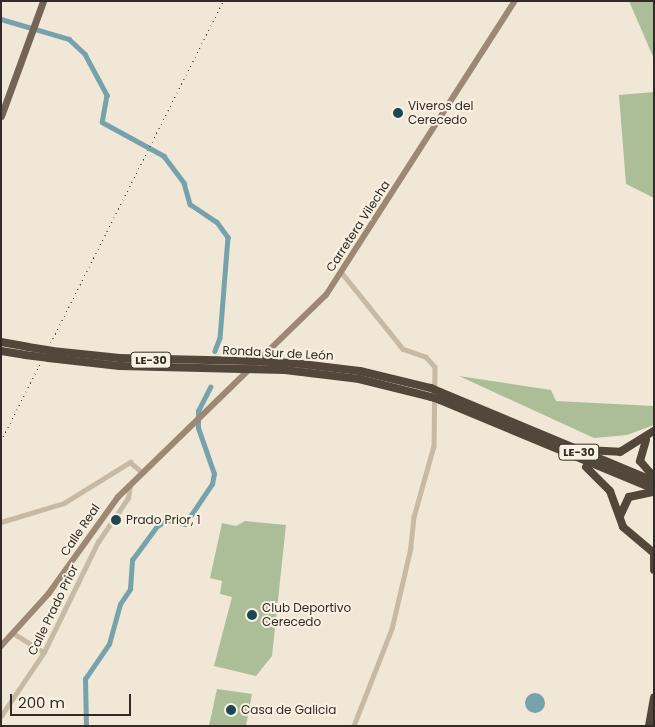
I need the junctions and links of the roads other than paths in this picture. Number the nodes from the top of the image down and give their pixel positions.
1 (43, 1) edge
2 (515, 1) edge
3 (1, 116) edge
4 (342, 272) junction
5 (1, 342) edge
6 (1, 351) edge
7 (26, 351) junction
8 (50, 355) junction
9 (431, 393) junction
10 (440, 396) junction
11 (507, 418) junction
12 (184, 433) joint
13 (654, 433) edge
14 (572, 458) junction
15 (142, 472) junction
16 (654, 477) edge
17 (654, 481) edge
18 (130, 484) junction
19 (654, 491) edge
20 (120, 494) junction
21 (128, 498) junction
22 (119, 511) junction
23 (620, 520) junction
24 (1, 522) edge
25 (654, 550) edge
26 (654, 570) edge
27 (13, 633) junction
28 (1, 646) edge
29 (44, 652) junction
30 (654, 697) edge
31 (1, 716) edge
32 (354, 726) edge
33 (649, 726) edge

1 - 3 main road
2 - 4 street, Carretera Vilecha
4 - 12 street, Carretera Vilecha
4 - 32 street
5 - 7 highway, Ronda Sur de León / LE-30
6 - 7 highway, Ronda Sur de León / LE-30
7 - 8 highway, Ronda Sur de León / LE-30, bridge
8 - 9 highway, Ronda Sur de León / LE-30, bridge
8 - 9 highway, Ronda Sur de León / LE-30, bridge
9 - 10 highway, Ronda Sur de León / LE-30, bridge
10 - 11 highway, Ronda Sur de León / LE-30
10 - 14 highway, Ronda Sur de León / LE-30
11 - 13 highway
11 - 17 highway, Ronda Sur de León / LE-30
12 - 15 street, Calle Real
13 - 16 highway
14 - 19 highway, Ronda Sur de León / LE-30
14 - 23 highway
15 - 18 street, Calle Real
15 - 24 street
18 - 20 street, Calle Real
18 - 21 street, Calle Prado Prior
19 - 23 highway
20 - 21 street
20 - 22 street
20 - 27 street, Calle Real
21 - 22 street, Calle Prado Prior
22 - 29 street, Calle Prado Prior
23 - 25 highway
25 - 26 highway
27 - 28 street, Calle Real
27 - 29 street
29 - 31 street, Calle Prado Prior
30 - 33 highway

